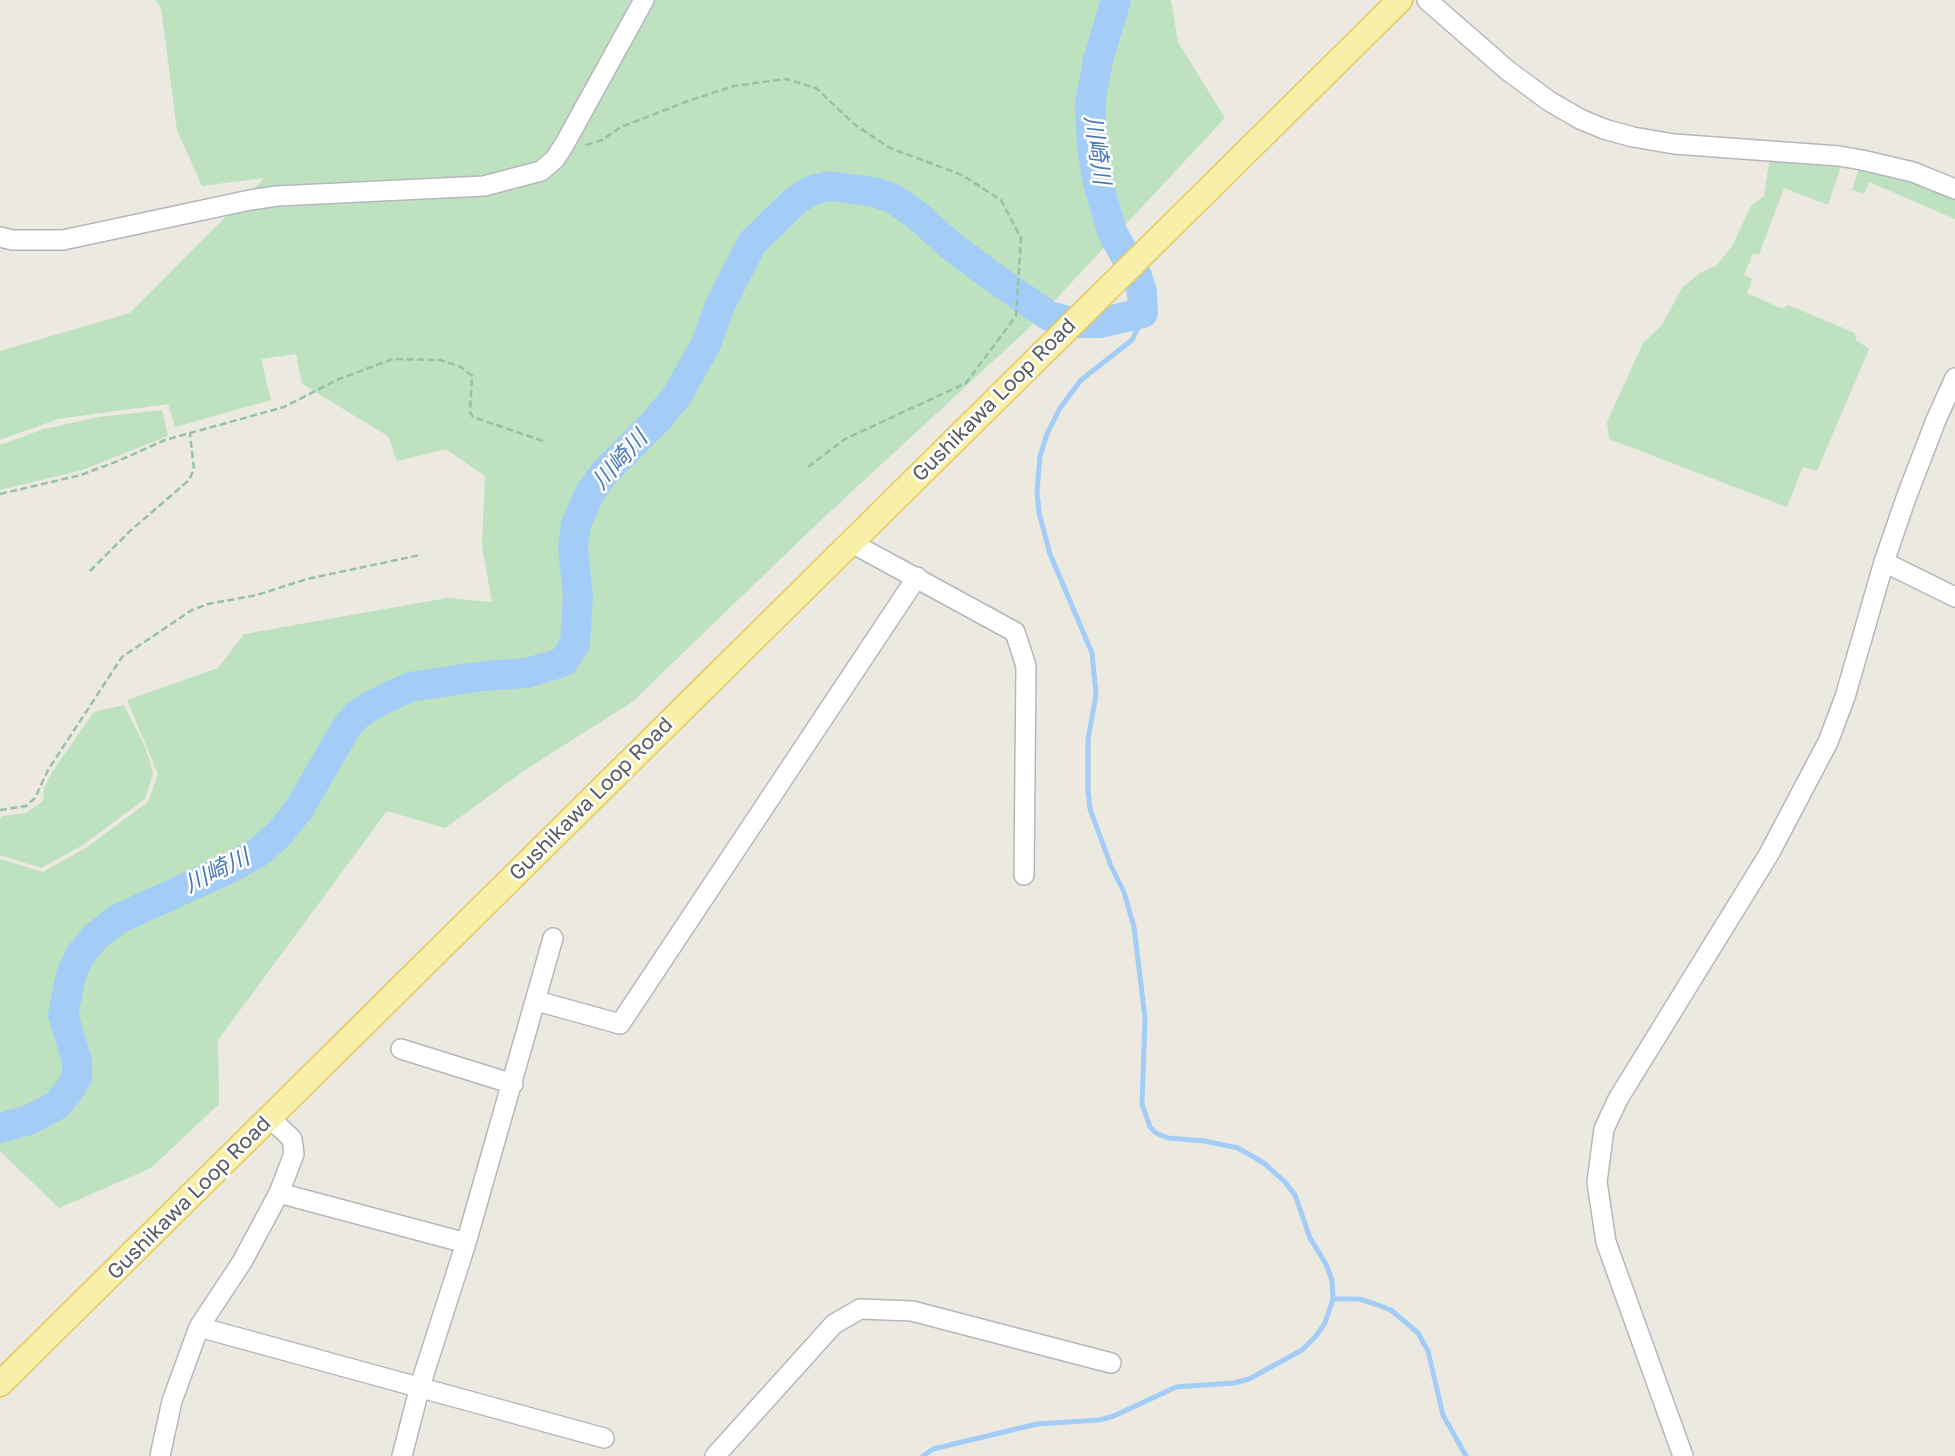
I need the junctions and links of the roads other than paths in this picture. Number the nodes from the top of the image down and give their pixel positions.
1 (644, 0) edge
2 (1399, 0) edge
3 (1427, 0) edge
4 (1955, 190) edge
5 (0, 237) edge
6 (1955, 378) edge
7 (850, 542) junction
8 (1884, 562) junction
9 (916, 577) junction
10 (1955, 597) edge
11 (1024, 875) dead end
12 (553, 938) dead end
13 (537, 1001) junction
14 (401, 1049) dead end
15 (513, 1084) junction
16 (270, 1118) junction
17 (279, 1193) junction
18 (466, 1243) junction
19 (200, 1327) junction
20 (1111, 1363) dead end
21 (0, 1384) edge
22 (420, 1386) junction
23 (604, 1438) dead end
24 (160, 1456) edge
25 (402, 1456) edge
26 (715, 1456) edge
27 (1683, 1456) edge

1 - 5 street
2 - 7 main road, Gushikawa Loop Road
3 - 4 street
6 - 8 street
7 - 9 street
7 - 16 main road, Gushikawa Loop Road
8 - 10 street
8 - 27 street
9 - 11 street
9 - 13 street
12 - 13 street
13 - 15 street
14 - 15 street
15 - 18 street
16 - 17 street
16 - 21 main road, Gushikawa Loop Road
17 - 18 street
17 - 19 street
18 - 22 street
19 - 22 street
19 - 24 street
20 - 26 street
22 - 23 street
22 - 25 street

